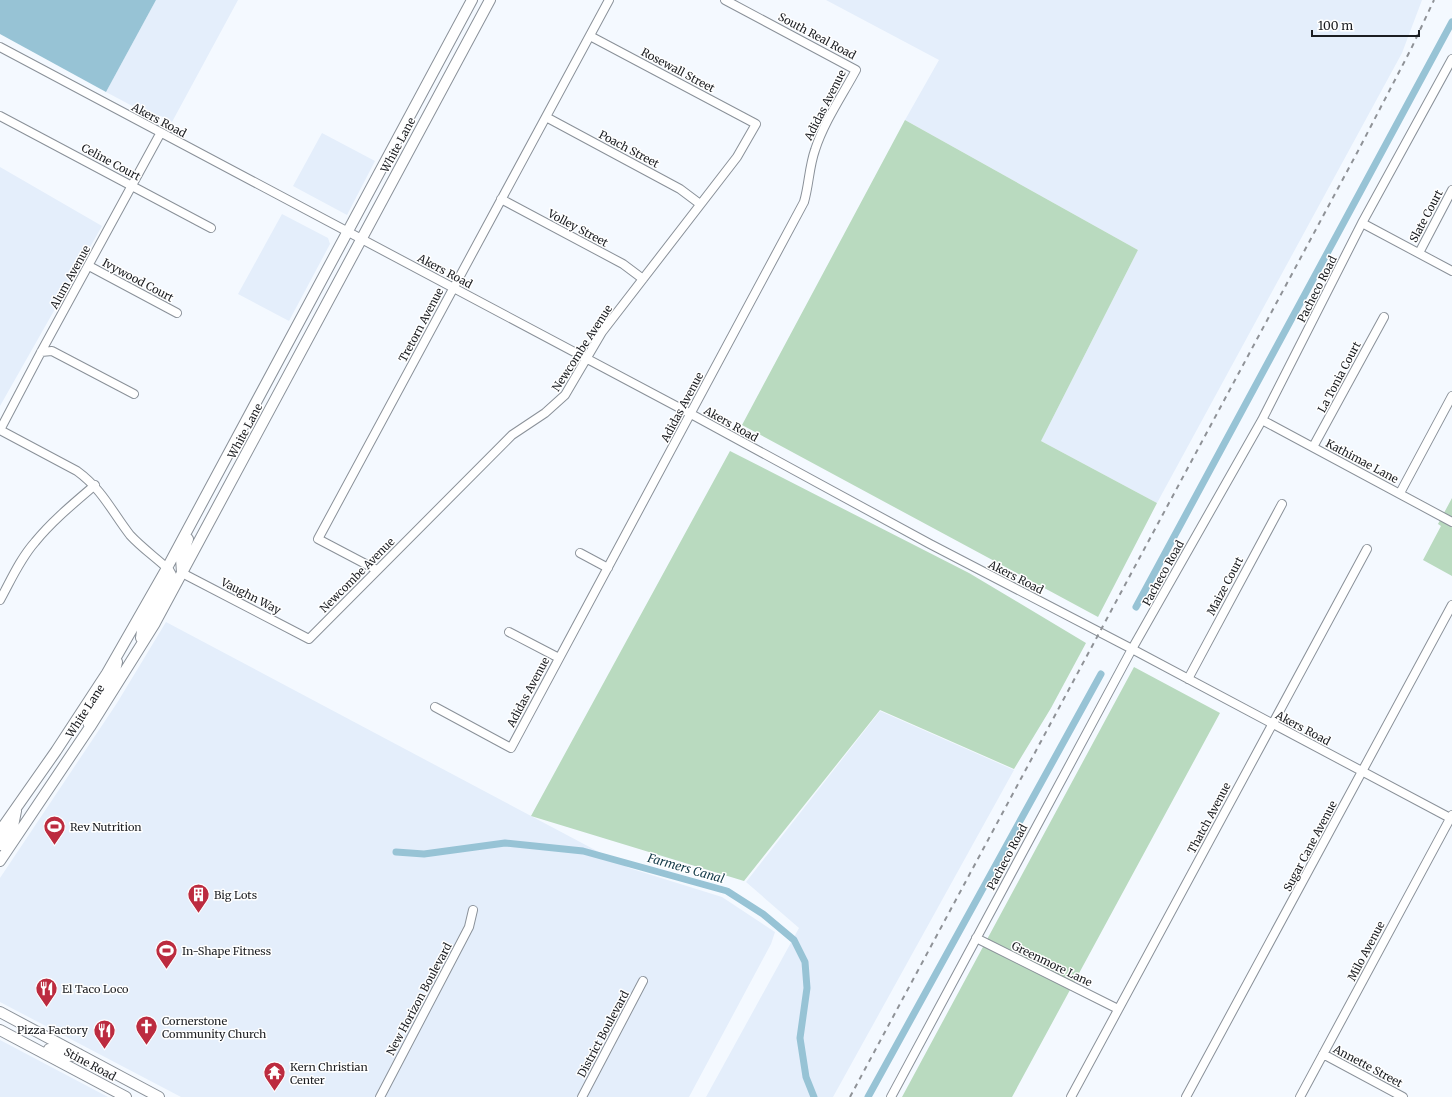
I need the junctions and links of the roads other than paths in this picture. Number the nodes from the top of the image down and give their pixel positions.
1 (472, 0) edge
2 (490, 0) edge
3 (609, 0) edge
4 (725, 0) edge
5 (590, 36) junction
6 (0, 48) edge
7 (1452, 59) edge
8 (856, 70) joint
9 (0, 116) edge
10 (546, 117) junction
11 (756, 124) joint
12 (160, 134) junction
13 (132, 186) junction
14 (1452, 190) edge
15 (501, 199) junction
16 (700, 204) junction
17 (1362, 223) junction
18 (211, 228) dead end
19 (347, 232) junction
20 (361, 239) junction
21 (1419, 253) junction
22 (89, 266) junction
23 (1452, 271) edge
24 (643, 279) junction
25 (453, 288) junction
26 (177, 313) dead end
27 (1384, 317) dead end
28 (41, 352) junction
29 (587, 359) junction
30 (134, 394) dead end
31 (1452, 396) edge
32 (690, 414) junction
33 (1262, 420) junction
34 (0, 430) edge
35 (1313, 447) junction
36 (95, 485) junction
37 (1400, 493) junction
38 (1282, 504) dead end
39 (198, 509) junction
40 (1452, 522) edge
41 (1367, 549) dead end
42 (580, 553) dead end
43 (167, 568) junction
44 (608, 568) junction
45 (377, 570) junction
46 (182, 574) junction
47 (0, 600) edge
48 (1452, 605) edge
49 (509, 632) dead end
50 (309, 639) joint
51 (140, 648) junction
52 (1132, 649) junction
53 (119, 654) junction
54 (559, 658) junction
55 (1188, 679) junction
56 (435, 707) dead end
57 (1272, 724) junction
58 (90, 727) junction
59 (1362, 771) junction
60 (16, 809) junction
61 (1451, 818) edge
62 (0, 832) edge
63 (0, 845) edge
64 (0, 860) edge
65 (473, 910) dead end
66 (976, 938) junction
67 (643, 981) dead end
68 (1118, 1009) junction
69 (0, 1012) edge
70 (0, 1030) edge
71 (9, 1035) junction
72 (79, 1054) junction
73 (1323, 1054) junction
74 (126, 1097) edge
75 (159, 1097) edge
76 (380, 1097) edge
77 (582, 1097) edge
78 (891, 1097) edge
79 (1071, 1097) edge
80 (1186, 1097) edge
81 (1300, 1097) edge
82 (1403, 1097) edge

1 - 19 main road, White Lane
2 - 20 main road, White Lane
3 - 5 street, Tretorn Avenue
4 - 8 street, South Real Road
5 - 10 street, Tretorn Avenue
5 - 11 street, Rosewall Street
6 - 12 street, Akers Road
7 - 17 street, Pacheco Road
8 - 32 street, Adidas Avenue
9 - 13 street, Celine Court
10 - 15 street, Tretorn Avenue
10 - 16 street, Poach Street
11 - 16 street, Newcombe Avenue
12 - 13 street, Alum Avenue
12 - 19 street, Akers Road
13 - 18 street, Celine Court
13 - 22 street, Alum Avenue
14 - 21 street, Slate Court
15 - 24 street, Volley Street
15 - 25 street, Tretorn Avenue
16 - 24 street, Newcombe Avenue
17 - 21 street
17 - 33 street, Pacheco Road
19 - 20 street, Akers Road
19 - 39 main road, White Lane
20 - 25 street, Akers Road
20 - 46 main road, White Lane
21 - 23 street
22 - 26 street, Ivywood Court
22 - 28 street, Alum Avenue
24 - 29 street, Newcombe Avenue
25 - 29 street, Akers Road
25 - 45 street, Tretorn Avenue
27 - 35 street, La Tonia Court
28 - 30 street
28 - 34 street, Alum Avenue
29 - 32 street, Akers Road
29 - 45 street, Newcombe Avenue
31 - 37 street
32 - 44 street, Adidas Avenue
32 - 52 street, Akers Road
33 - 35 street, Kathimae Lane
33 - 52 street, Pacheco Road
34 - 36 street
35 - 37 street, Kathimae Lane
36 - 43 street
36 - 47 street
37 - 40 street, Kathimae Lane
38 - 55 street, Maize Court
39 - 43 main road, White Lane
39 - 46 main road
41 - 57 street, Thatch Avenue
42 - 44 street
43 - 51 main road
43 - 53 main road, White Lane
44 - 54 street, Adidas Avenue
45 - 50 street, Newcombe Avenue
46 - 50 street, Vaughn Way
46 - 51 main road, White Lane
48 - 59 street, Sugar Cane Avenue
49 - 54 street
51 - 58 main road, White Lane
52 - 55 street, Akers Road
52 - 66 street, Pacheco Road
53 - 58 main road
53 - 60 main road, White Lane
54 - 56 street, Adidas Avenue
55 - 57 street, Akers Road
57 - 59 street, Akers Road
57 - 68 street, Thatch Avenue
58 - 64 main road, White Lane
59 - 61 street, Akers Road
59 - 80 street, Sugar Cane Avenue
60 - 62 main road, White Lane
60 - 63 main road
61 - 73 street, Milo Avenue
65 - 76 street, New Horizon Boulevard
66 - 68 street, Greenmore Lane
66 - 78 street, Pacheco Road
67 - 77 street, District Boulevard
68 - 79 street, Thatch Avenue
69 - 72 main road, Stine Road
70 - 71 main road, Stine Road
71 - 72 main road
71 - 74 main road, Stine Road
72 - 75 main road, Stine Road
73 - 81 street, Milo Avenue
73 - 82 street, Annette Street

